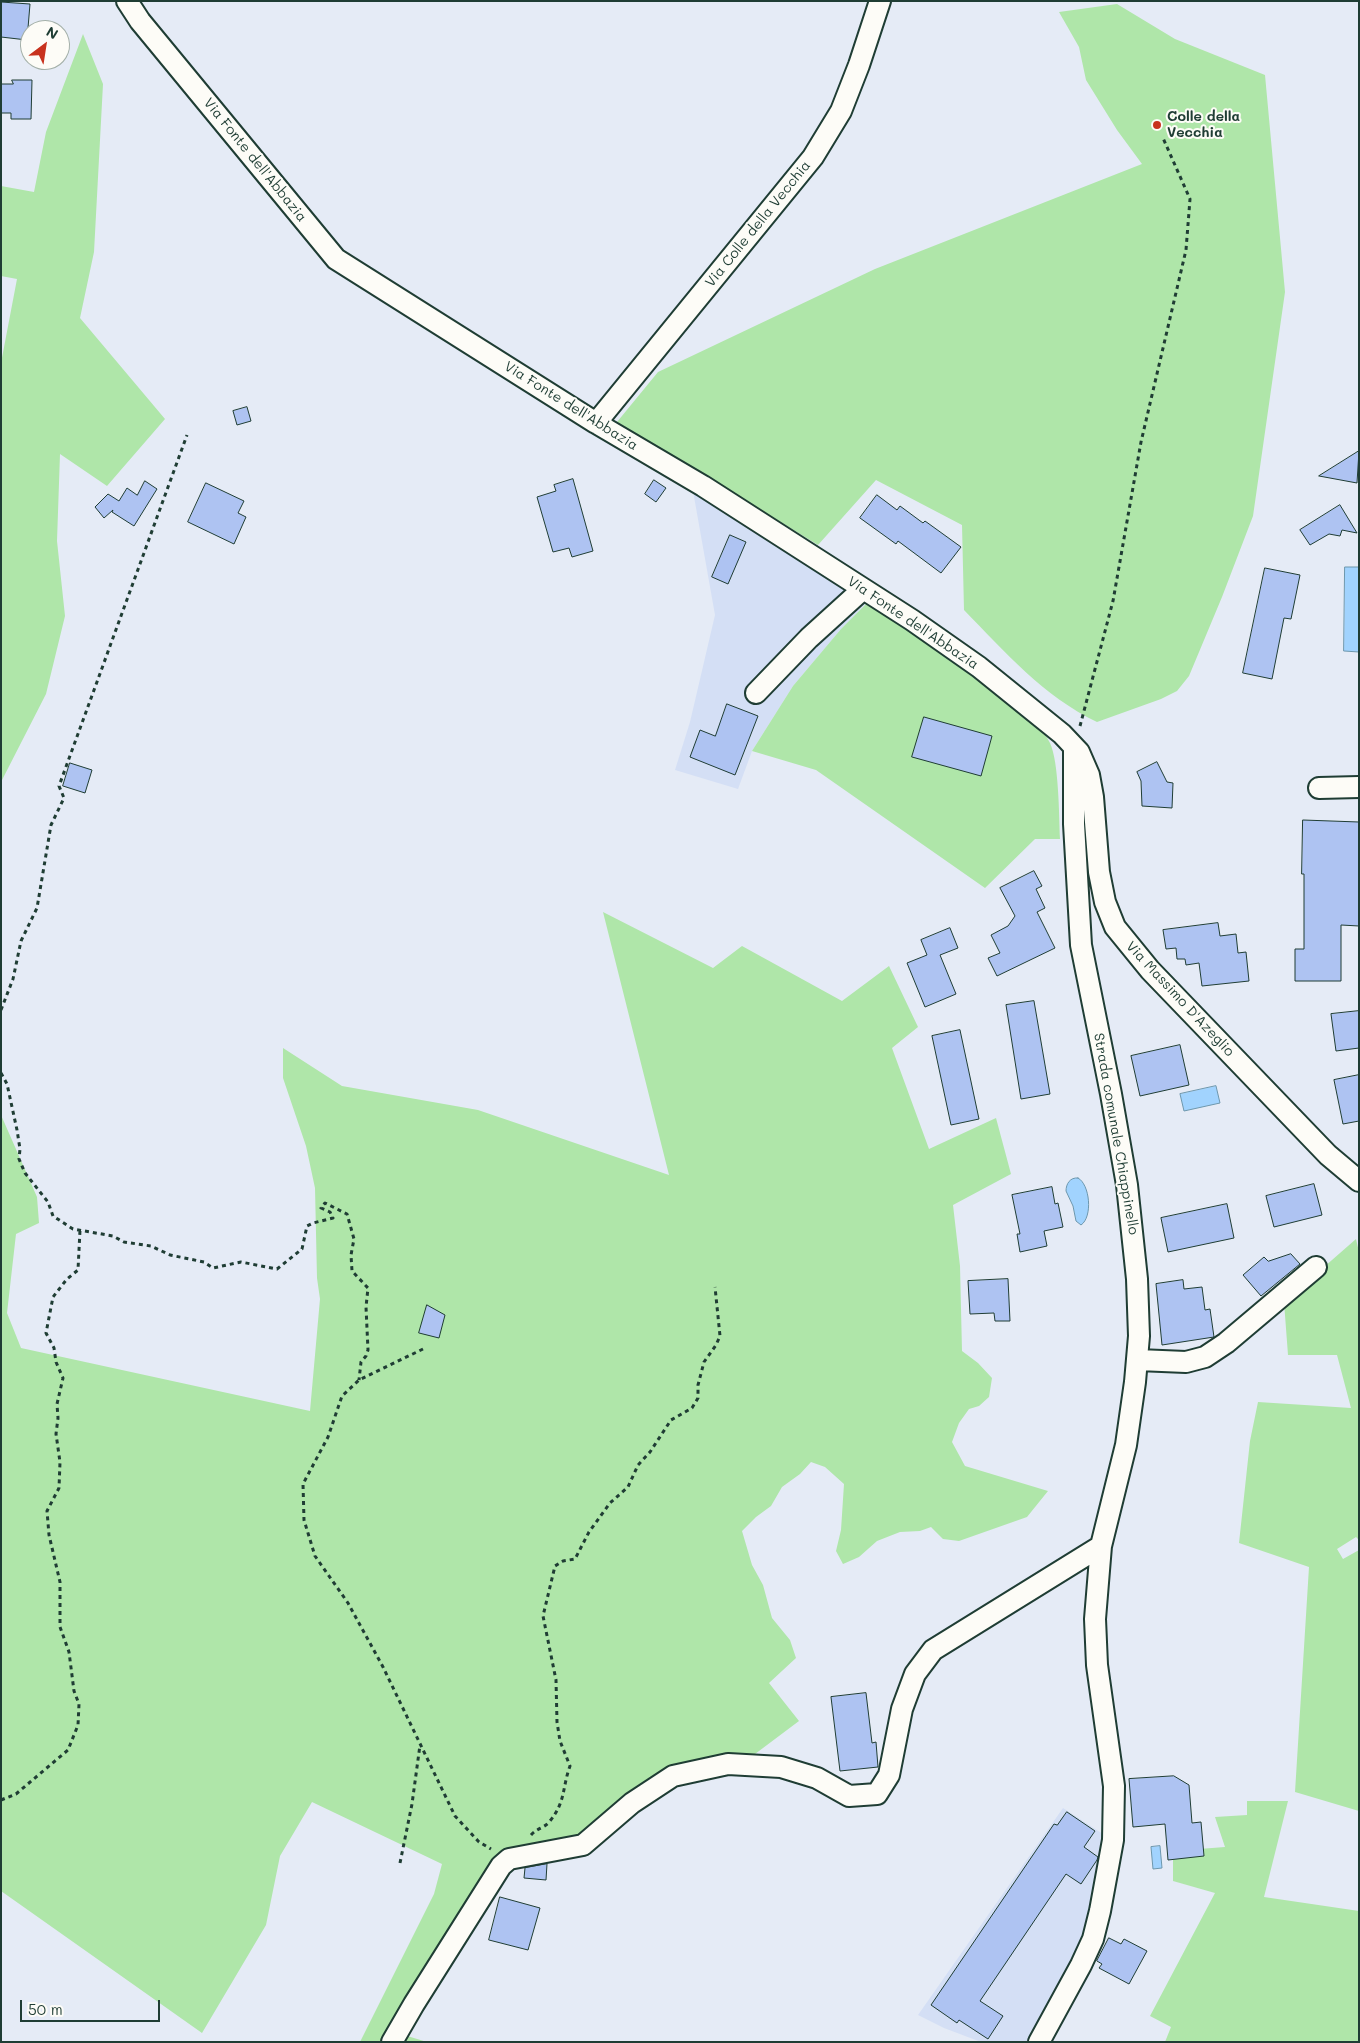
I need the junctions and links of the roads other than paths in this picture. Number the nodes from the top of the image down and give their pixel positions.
1 (127, 1) edge
2 (880, 1) edge
3 (596, 423) junction
4 (863, 589) junction
5 (756, 693) dead end
6 (1074, 746) junction
7 (1359, 787) edge
8 (1319, 788) dead end
9 (1359, 1181) edge
10 (1316, 1267) dead end
11 (1138, 1360) junction
12 (1101, 1546) junction
13 (392, 2042) edge
14 (1038, 2042) edge

1 - 3 street, Via Fonte dell'Abbazia
2 - 3 street, Via Colle della Vecchia
3 - 4 street, Via Fonte dell'Abbazia
4 - 5 street
4 - 6 street, Via Fonte dell'Abbazia
6 - 9 street, Via Massimo D'Azeglio
6 - 11 street, Strada comunale Chiappinello
7 - 8 street
10 - 11 street
11 - 12 street, Strada comunale Chiappinello
12 - 13 street
12 - 14 street, Strada comunale Chiappinello

